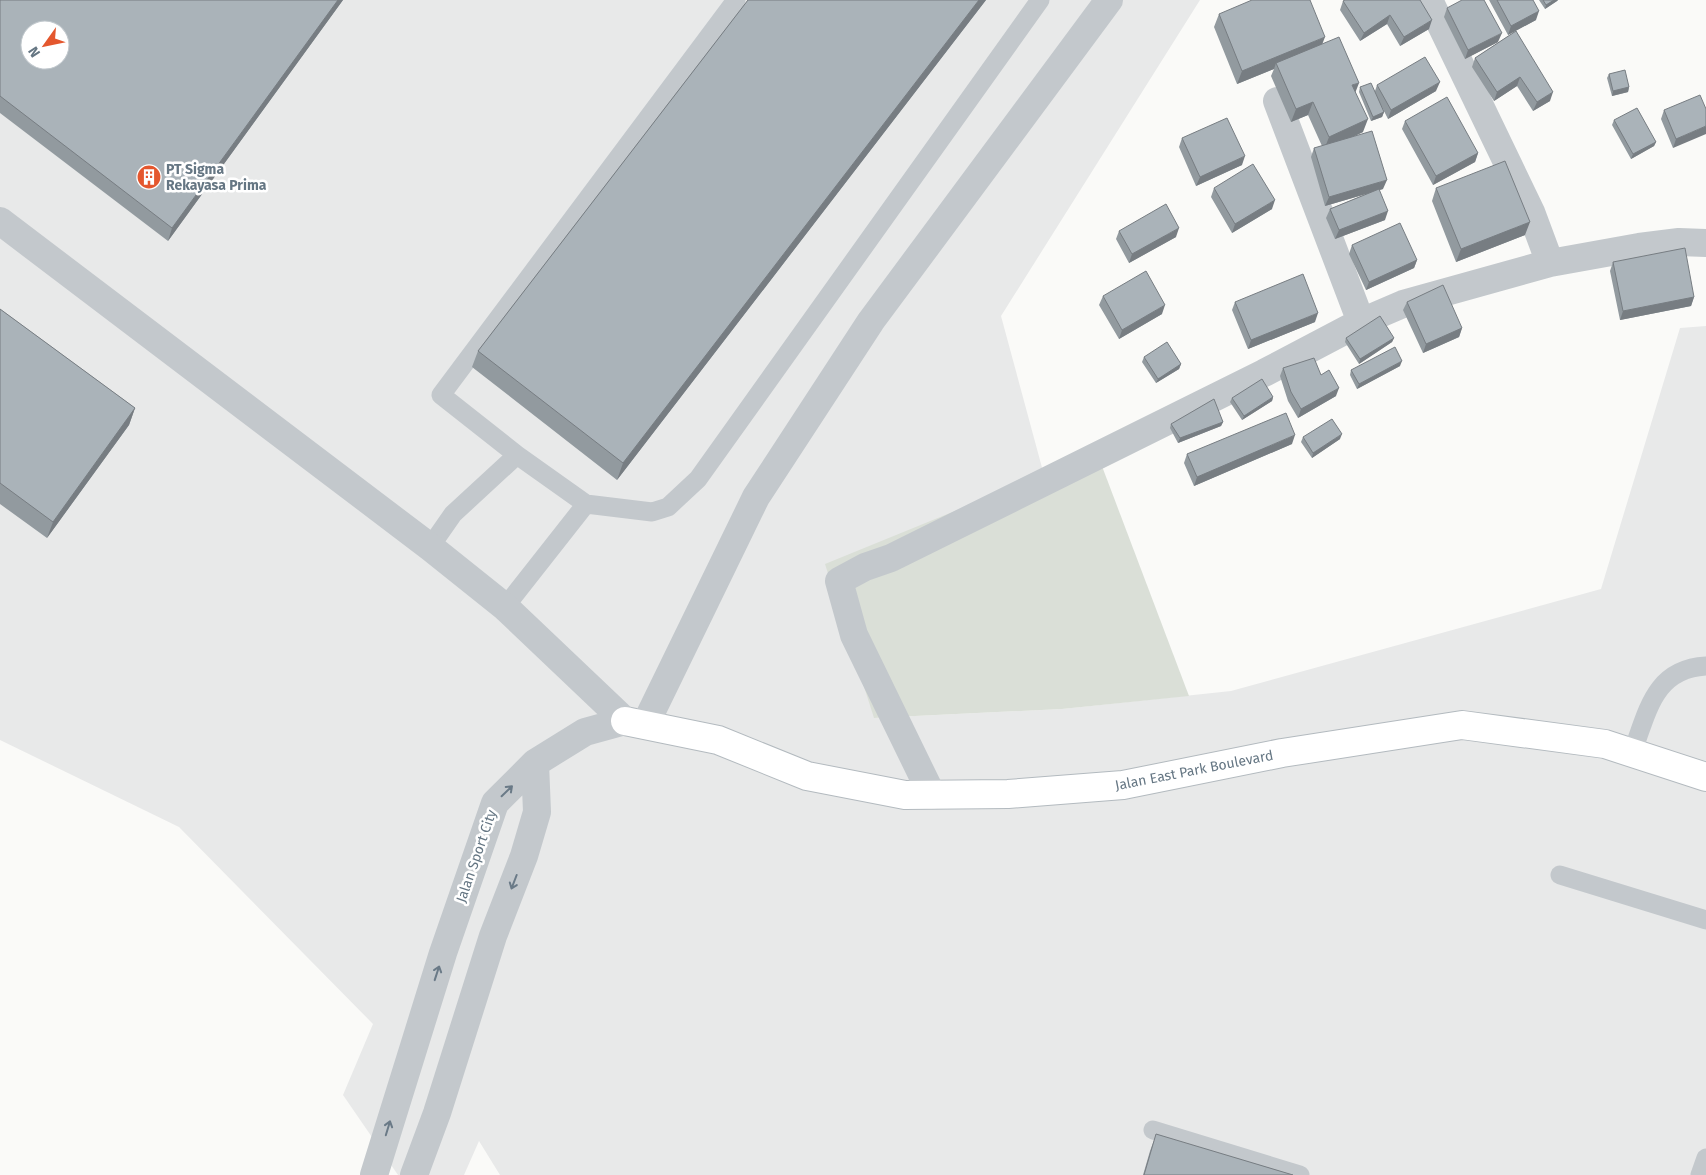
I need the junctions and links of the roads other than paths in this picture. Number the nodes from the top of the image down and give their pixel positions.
1 (736, 0) edge
2 (1040, 0) edge
3 (1109, 0) edge
4 (1429, 0) edge
5 (1277, 101) dead end
6 (0, 221) edge
7 (1706, 243) edge
8 (1550, 262) junction
9 (1361, 322) junction
10 (517, 455) junction
11 (586, 504) junction
12 (430, 547) junction
13 (505, 607) junction
14 (1706, 666) edge
15 (635, 723) junction
16 (1632, 753) junction
17 (535, 763) junction
18 (1706, 776) edge
19 (932, 795) junction
20 (1560, 875) dead end
21 (1706, 920) edge
22 (1152, 1130) dead end
23 (1706, 1158) edge
24 (374, 1175) edge
25 (414, 1175) edge
26 (1300, 1175) edge
27 (1700, 1175) edge

1 - 10 lane
2 - 11 lane
3 - 15 street
4 - 8 street
5 - 9 street
6 - 12 street
7 - 8 street
8 - 9 street
9 - 19 street
10 - 11 lane
10 - 12 lane
11 - 13 lane
12 - 13 street
13 - 15 street
14 - 16 lane
15 - 17 street, Jalan Sport City
15 - 19 main road, Jalan East Park Boulevard
16 - 18 main road, Jalan East Park Boulevard
16 - 19 main road, Jalan East Park Boulevard
24 -> 17 street, Jalan Sport City
17 -> 25 street
20 - 21 lane
22 - 26 lane
23 - 27 lane

